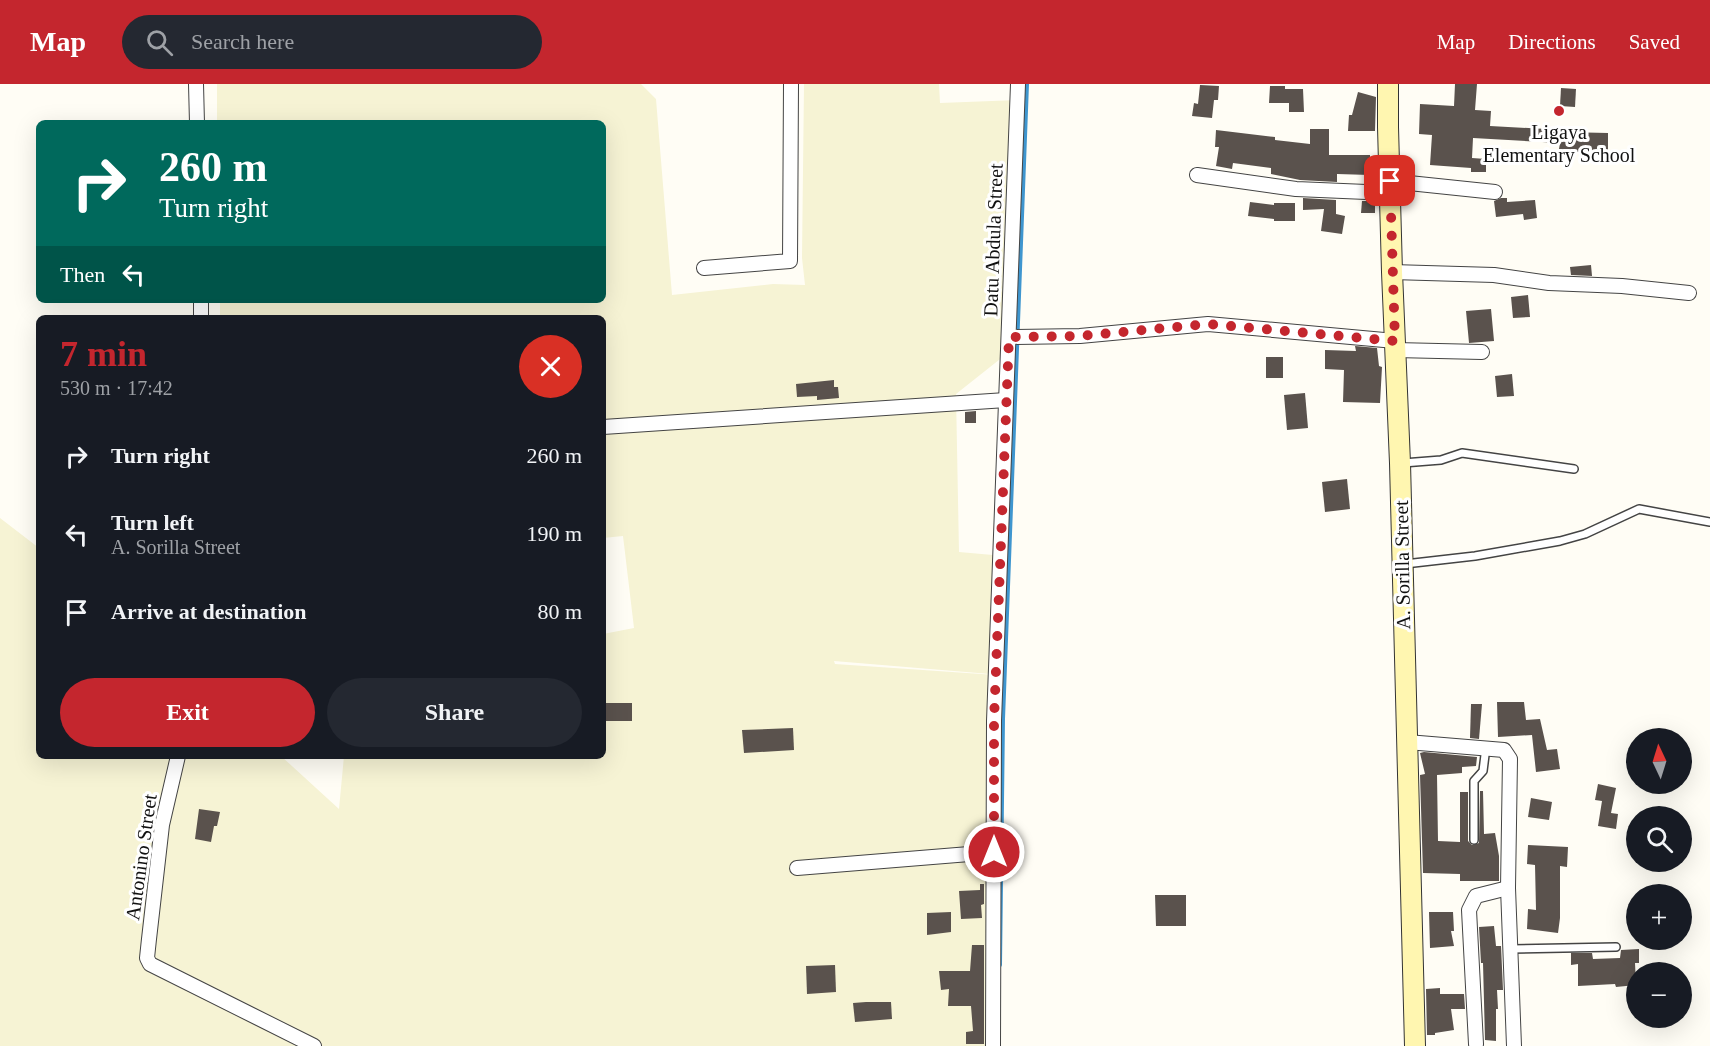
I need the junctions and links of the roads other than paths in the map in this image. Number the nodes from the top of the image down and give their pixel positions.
1 (196, 84) edge
2 (791, 84) edge
3 (1018, 84) edge
4 (1388, 84) edge
5 (197, 120) edge
6 (1197, 175) dead end
7 (1390, 187) junction
8 (1495, 192) dead end
9 (704, 268) dead end
10 (1392, 272) junction
11 (1689, 292) dead end
12 (1009, 337) junction
13 (1395, 346) junction
14 (1482, 352) dead end
15 (1006, 400) junction
16 (606, 427) edge
17 (1400, 462) junction
18 (1574, 469) dead end
19 (1710, 522) edge
20 (1402, 565) junction
21 (1407, 742) junction
22 (1486, 747) junction
23 (177, 759) edge
24 (1474, 840) dead end
25 (994, 852) junction
26 (797, 868) dead end
27 (1508, 888) junction
28 (1616, 947) dead end
29 (1511, 949) junction
30 (1476, 1044) dead end
31 (314, 1046) edge
32 (993, 1046) edge
33 (1415, 1046) edge
34 (1514, 1046) edge

1 - 5 street
2 - 9 street
3 - 12 street, Datu Abdula Street
4 - 7 street, A. Sorilla Street
6 - 7 street
7 - 8 street
7 - 10 street, A. Sorilla Street
10 - 11 street
10 - 13 street, A. Sorilla Street
12 - 13 street
12 - 15 street, Datu Abdula Street
13 - 14 street
13 - 17 street, A. Sorilla Street
15 - 16 street
15 - 25 street, Datu Abdula Street
17 - 18 lane
17 - 20 street, A. Sorilla Street
19 - 20 lane
20 - 21 street, A. Sorilla Street
21 - 22 street
21 - 33 street, A. Sorilla Street
22 - 24 lane
22 - 27 street
23 - 31 street, Antonino Street
25 - 26 street
25 - 32 street, Datu Abdula Street
27 - 29 street
27 - 30 street
28 - 29 lane
29 - 34 street

